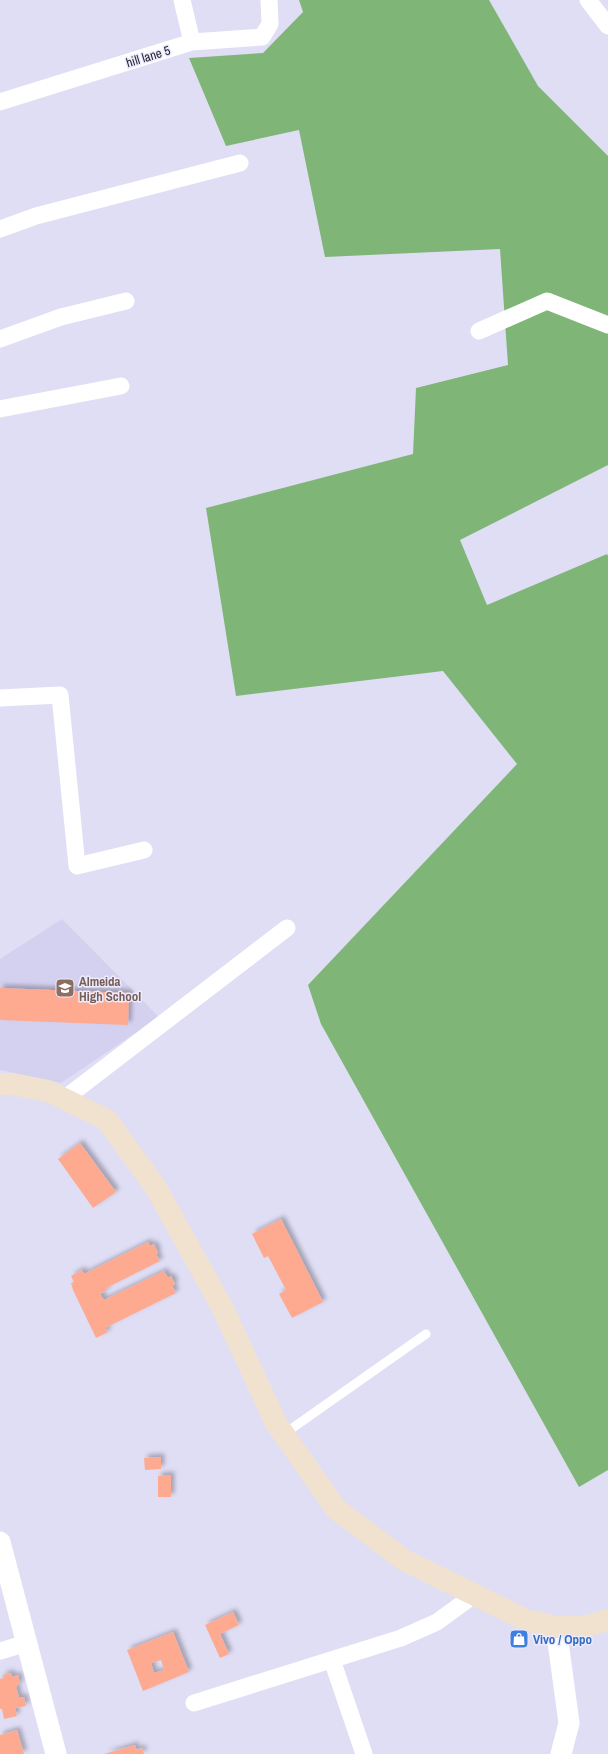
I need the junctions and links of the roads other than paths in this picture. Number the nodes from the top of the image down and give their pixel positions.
1 (182, 0) edge
2 (269, 0) edge
3 (588, 0) edge
4 (608, 26) edge
5 (192, 42) junction
6 (0, 102) edge
7 (240, 162) dead end
8 (0, 228) edge
9 (126, 301) dead end
10 (608, 325) edge
11 (479, 331) dead end
12 (0, 339) edge
13 (121, 386) dead end
14 (0, 409) edge
15 (0, 698) edge
16 (144, 850) dead end
17 (287, 928) dead end
18 (0, 1084) edge
19 (64, 1099) junction
20 (426, 1334) dead end
21 (284, 1434) junction
22 (0, 1542) edge
23 (474, 1595) junction
24 (608, 1620) edge
25 (556, 1627) junction
26 (27, 1643) junction
27 (0, 1651) edge
28 (332, 1660) junction
29 (194, 1703) dead end
30 (56, 1754) edge
31 (364, 1754) edge
32 (561, 1754) edge

1 - 5 street
2 - 5 street, hill lane 5
3 - 4 street
5 - 6 street, hill lane 5
7 - 8 street
9 - 12 street
10 - 11 street
13 - 14 street
15 - 16 street
17 - 19 street
18 - 19 main road
19 - 21 main road
20 - 21 lane
21 - 23 main road
22 - 26 street
23 - 25 main road
23 - 28 street
24 - 25 main road
25 - 32 street
26 - 27 street
26 - 30 street
28 - 29 street
28 - 31 street

